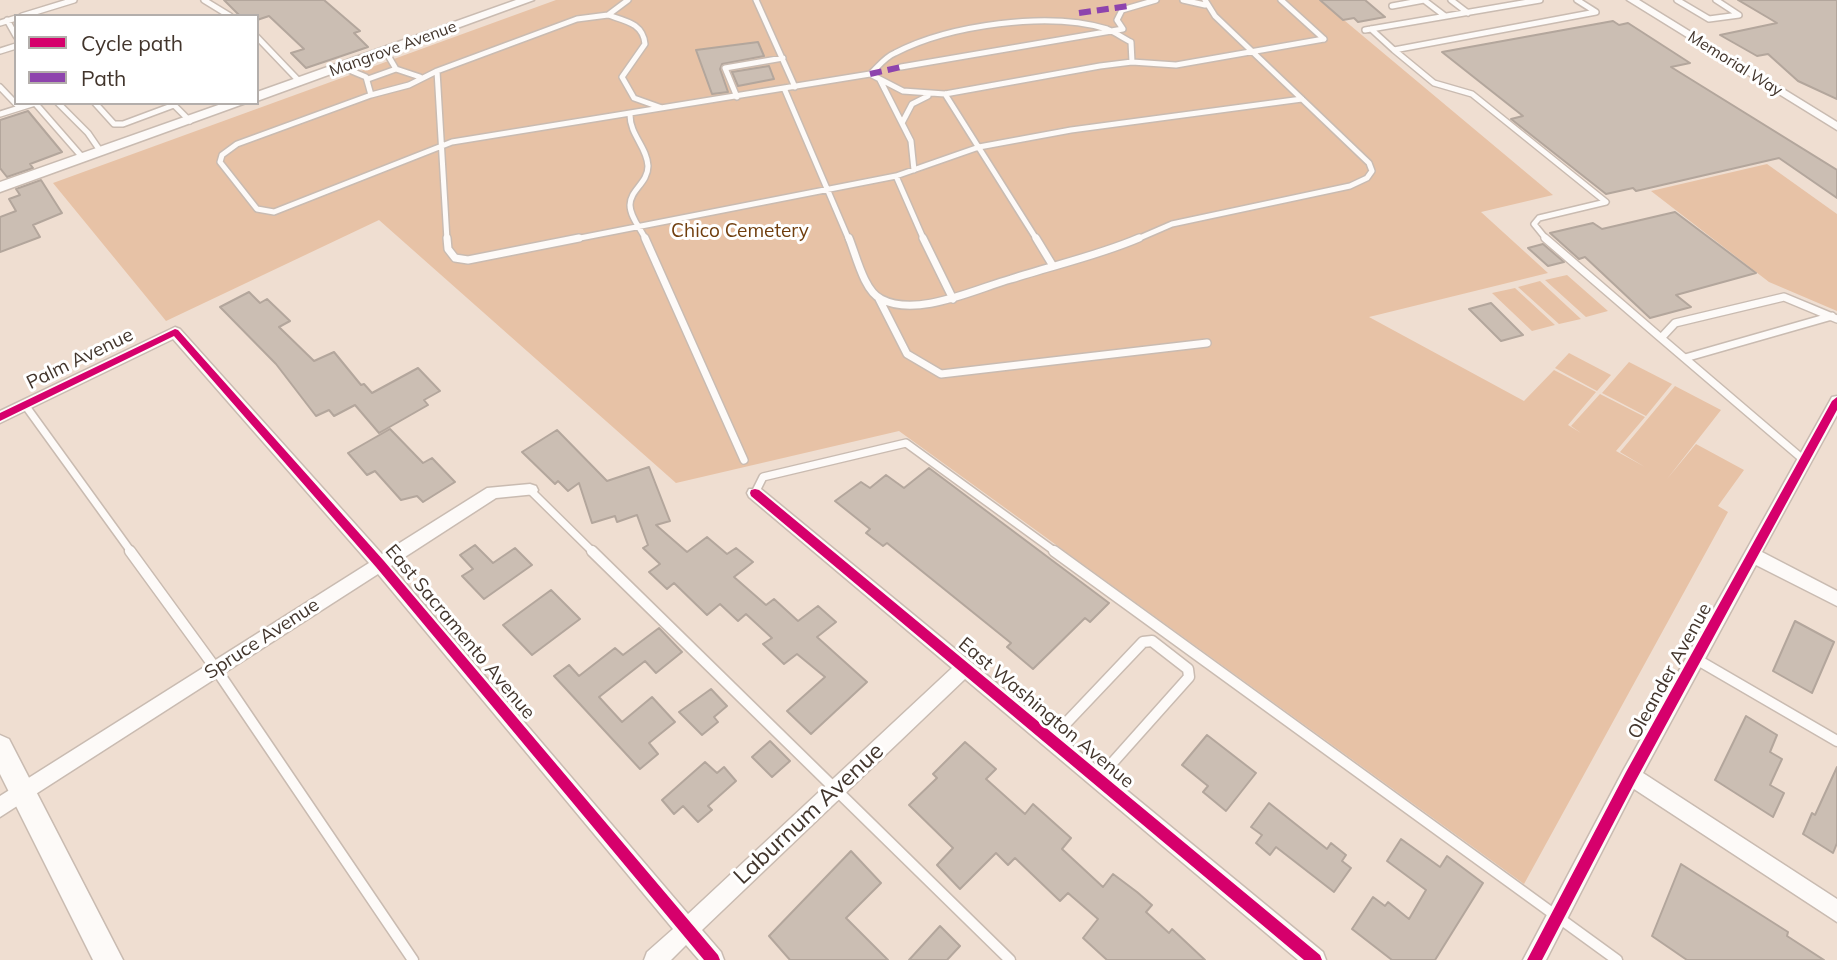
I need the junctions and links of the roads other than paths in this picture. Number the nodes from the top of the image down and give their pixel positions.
1 (74, 0) edge
2 (204, 0) edge
3 (528, 0) edge
4 (628, 0) edge
5 (757, 0) edge
6 (1156, 0) edge
7 (1183, 0) edge
8 (1281, 0) edge
9 (1451, 0) edge
10 (1540, 0) edge
11 (1577, 0) edge
12 (1632, 0) edge
13 (1677, 0) edge
14 (1716, 0) edge
15 (1205, 2) edge
16 (1392, 6) dead end
17 (1033, 13) dead end
18 (1053, 13) dead end
19 (1066, 13) dead end
20 (1468, 13) junction
21 (28, 14) edge
22 (227, 14) edge
23 (608, 15) junction
24 (1004, 15) dead end
25 (1445, 16) junction
26 (1123, 29) junction
27 (259, 39) edge
28 (1394, 50) junction
29 (386, 52) junction
30 (1256, 52) junction
31 (783, 58) junction
32 (1132, 62) junction
33 (342, 67) junction
34 (901, 67) dead end
35 (396, 69) junction
36 (437, 71) junction
37 (870, 74) junction
38 (420, 77) junction
39 (368, 79) junction
40 (880, 80) junction
41 (300, 82) junction
42 (795, 86) junction
43 (0, 87) edge
44 (784, 88) junction
45 (933, 94) junction
46 (944, 94) junction
47 (371, 95) junction
48 (259, 96) edge
49 (737, 97) junction
50 (14, 99) edge
51 (1301, 99) junction
52 (27, 105) edge
53 (37, 105) edge
54 (60, 105) edge
55 (97, 105) edge
56 (170, 105) edge
57 (174, 105) edge
58 (234, 105) edge
59 (19, 107) joint
60 (666, 109) junction
61 (0, 114) edge
62 (631, 115) junction
63 (190, 121) junction
64 (902, 123) junction
65 (1837, 127) edge
66 (443, 146) junction
67 (979, 147) junction
68 (101, 152) junction
69 (83, 158) junction
70 (914, 170) junction
71 (897, 176) junction
72 (0, 187) edge
73 (828, 189) junction
74 (640, 227) junction
75 (1053, 266) junction
76 (880, 299) junction
77 (953, 299) junction
78 (1834, 318) edge
79 (175, 332) joint
80 (1661, 338) junction
81 (1207, 343) dead end
82 (1685, 358) junction
83 (26, 404) junction
84 (1834, 413) edge
85 (0, 417) edge
86 (744, 460) dead end
87 (1805, 461) junction
88 (530, 491) joint
89 (755, 493) joint
90 (1754, 556) junction
91 (380, 564) junction
92 (1837, 599) edge
93 (1696, 659) junction
94 (964, 668) junction
95 (216, 669) junction
96 (1050, 740) junction
97 (1837, 741) edge
98 (0, 747) edge
99 (1631, 776) junction
100 (1098, 779) junction
101 (836, 789) junction
102 (23, 792) junction
103 (0, 807) edge
104 (1837, 911) edge
105 (1558, 916) junction
106 (687, 930) junction
107 (108, 960) edge
108 (413, 960) edge
109 (655, 960) edge
110 (713, 960) edge
111 (1010, 960) edge
112 (1315, 960) edge
113 (1534, 960) edge
114 (1617, 960) edge

1 - 21 lane
2 - 22 lane
3 - 29 street, Mangrove Avenue
4 - 23 lane
5 - 31 lane
6 - 26 lane
7 - 15 lane
8 - 30 lane
9 - 20 lane
10 - 20 lane
11 - 28 lane
12 - 65 street, Memorial Way
13 - 14 lane
15 - 30 lane
16 - 25 lane
17 - 18 lane
19 - 26 lane
20 - 25 lane
23 - 36 lane
23 - 60 lane
24 - 37 lane
25 - 28 lane
26 - 32 lane
26 - 34 lane
27 - 41 lane
28 - 80 lane
29 - 33 street, Mangrove Avenue
29 - 35 lane
30 - 32 lane
30 - 51 lane
31 - 42 lane
31 - 49 lane
32 - 46 lane
33 - 39 lane
33 - 41 street, Mangrove Avenue
35 - 38 lane
35 - 39 lane
36 - 38 lane
36 - 66 lane
37 - 40 lane
37 - 42 lane
38 - 47 lane
39 - 47 lane
40 - 45 lane
40 - 64 lane
41 - 48 street, Mangrove Avenue
42 - 44 lane
43 - 50 lane
44 - 49 lane
44 - 73 lane
45 - 46 lane
45 - 64 lane
46 - 67 lane
47 - 66 lane
49 - 60 lane
51 - 67 lane
51 - 75 lane
52 - 59 lane
53 - 69 lane
54 - 68 lane
55 - 56 lane
57 - 63 lane
58 - 63 street
59 - 61 lane
60 - 62 lane
62 - 66 lane
62 - 74 lane
63 - 68 street
64 - 70 lane
66 - 74 lane
67 - 70 lane
67 - 75 lane
68 - 69 street
69 - 72 street
70 - 71 lane
71 - 73 lane
71 - 77 lane
73 - 74 lane
73 - 76 lane
74 - 86 lane
75 - 77 lane
76 - 77 lane
76 - 81 lane
78 - 80 lane
78 - 82 lane
79 - 83 street, Palm Avenue
79 - 91 street, East Sacramento Avenue
80 - 82 lane
82 - 87 lane
83 - 85 street, Palm Avenue
83 - 95 lane
84 - 87 street, Oleander Avenue
87 - 90 street, Oleander Avenue
88 - 91 street, Spruce Avenue
88 - 101 lane
89 - 94 street, East Washington Avenue
89 - 105 lane
90 - 92 street
90 - 93 street, Oleander Avenue
91 - 95 street, Spruce Avenue
91 - 106 street, East Sacramento Avenue
93 - 97 lane
93 - 99 street, Oleander Avenue
94 - 96 street, East Washington Avenue
94 - 101 street, Laburnum Avenue
95 - 102 street, Spruce Avenue
95 - 108 lane
96 - 100 street, East Washington Avenue
96 - 100 lane
98 - 102 street
99 - 104 street
99 - 105 street, Oleander Avenue
100 - 112 street, East Washington Avenue
101 - 106 street, Laburnum Avenue
101 - 111 lane
102 - 103 street, Spruce Avenue
102 - 107 street
105 - 113 street, Oleander Avenue
105 - 114 lane
106 - 109 street, Laburnum Avenue
106 - 110 street, East Sacramento Avenue

